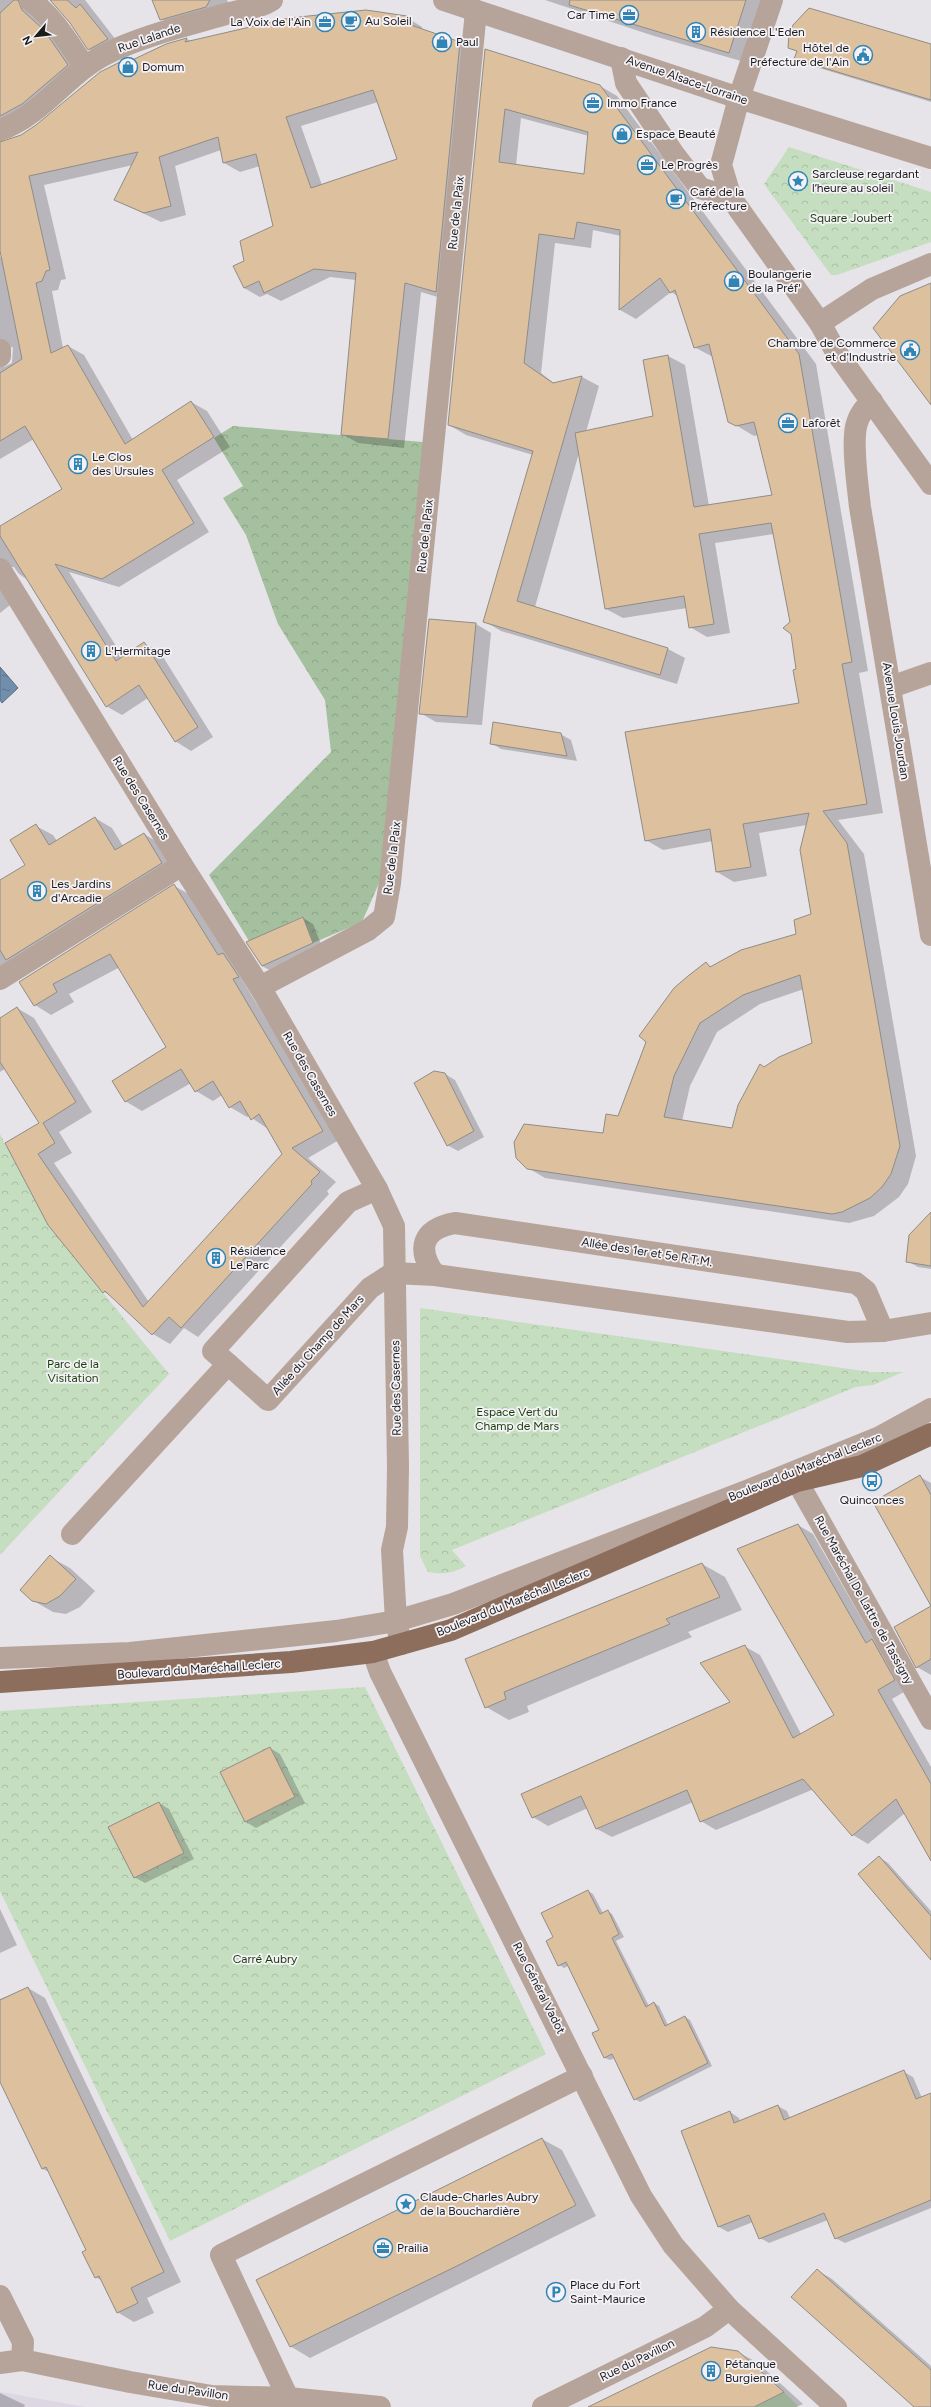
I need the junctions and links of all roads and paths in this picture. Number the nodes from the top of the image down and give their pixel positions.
1 (30, 0) edge
2 (272, 0) edge
3 (444, 0) edge
4 (772, 0) edge
5 (476, 11) junction
6 (621, 58) junction
7 (85, 67) junction
8 (739, 98) junction
9 (0, 130) edge
10 (931, 158) edge
11 (731, 198) junction
12 (931, 264) edge
13 (820, 323) junction
14 (0, 350) edge
15 (0, 356) edge
16 (872, 401) junction
17 (931, 484) edge
18 (0, 569) edge
19 (931, 673) edge
20 (891, 687) junction
21 (182, 865) junction
22 (931, 935) edge
23 (0, 979) edge
24 (260, 987) junction
25 (377, 1188) junction
26 (393, 1273) junction
27 (435, 1275) junction
28 (931, 1323) edge
29 (883, 1331) junction
30 (228, 1364) junction
31 (931, 1409) edge
32 (931, 1434) edge
33 (797, 1481) junction
34 (72, 1534) dead end
35 (396, 1621) junction
36 (401, 1644) junction
37 (372, 1652) junction
38 (0, 1658) edge
39 (0, 1682) edge
40 (931, 1719) edge
41 (582, 2076) junction
42 (0, 2296) edge
43 (729, 2309) junction
44 (22, 2360) junction
45 (0, 2362) edge
46 (288, 2398) junction
47 (380, 2407) edge
48 (543, 2407) edge
49 (836, 2407) edge

1 - 7 street
2 - 7 street, Rue Lalande
3 - 5 street, Avenue Alsace-Lorraine
4 - 8 street
5 - 6 street, Avenue Alsace-Lorraine
5 - 24 street, Rue de la Paix
6 - 8 street, Avenue Alsace-Lorraine
6 - 11 street
7 - 9 street, Rue Lalande
8 - 10 street, Avenue Alsace-Lorraine
8 - 11 street
11 - 13 street
12 - 13 street
13 - 16 street
14 - 15 street
16 - 17 street
16 - 20 street, Avenue Louis Jourdan
18 - 21 street, Rue des Casernes
19 - 20 street
20 - 22 street, Avenue Louis Jourdan
21 - 23 street
21 - 24 street, Rue des Casernes
24 - 25 street, Rue des Casernes
25 - 26 street, Rue des Casernes
25 - 30 street, Allée du Champ de Mars
26 - 27 street
26 - 30 street, Allée du Champ de Mars
26 - 35 street, Rue des Casernes
27 - 29 street
27 - 29 street, Allée des 1er et 5e R.T.M.
28 - 29 street
30 - 34 street
31 - 35 street, Boulevard du Maréchal Leclerc
32 - 33 main road, Boulevard du Maréchal Leclerc
33 - 36 main road, Boulevard du Maréchal Leclerc
33 - 40 street, Rue Maréchal De Lattre de Tassigny
35 - 36 street, Rue des Casernes
35 - 38 street, Boulevard du Maréchal Leclerc
36 - 37 main road, Boulevard du Maréchal Leclerc
37 - 39 main road, Boulevard du Maréchal Leclerc
37 - 41 street, Rue Général Vadot
41 - 43 street, Rue Général Vadot
41 - 46 street
42 - 44 street
43 - 48 street, Rue du Pavillon
43 - 49 street, Rue Général Vadot
44 - 45 street, Rue du Pavillon
44 - 46 street, Rue du Pavillon
46 - 47 street, Rue du Pavillon

